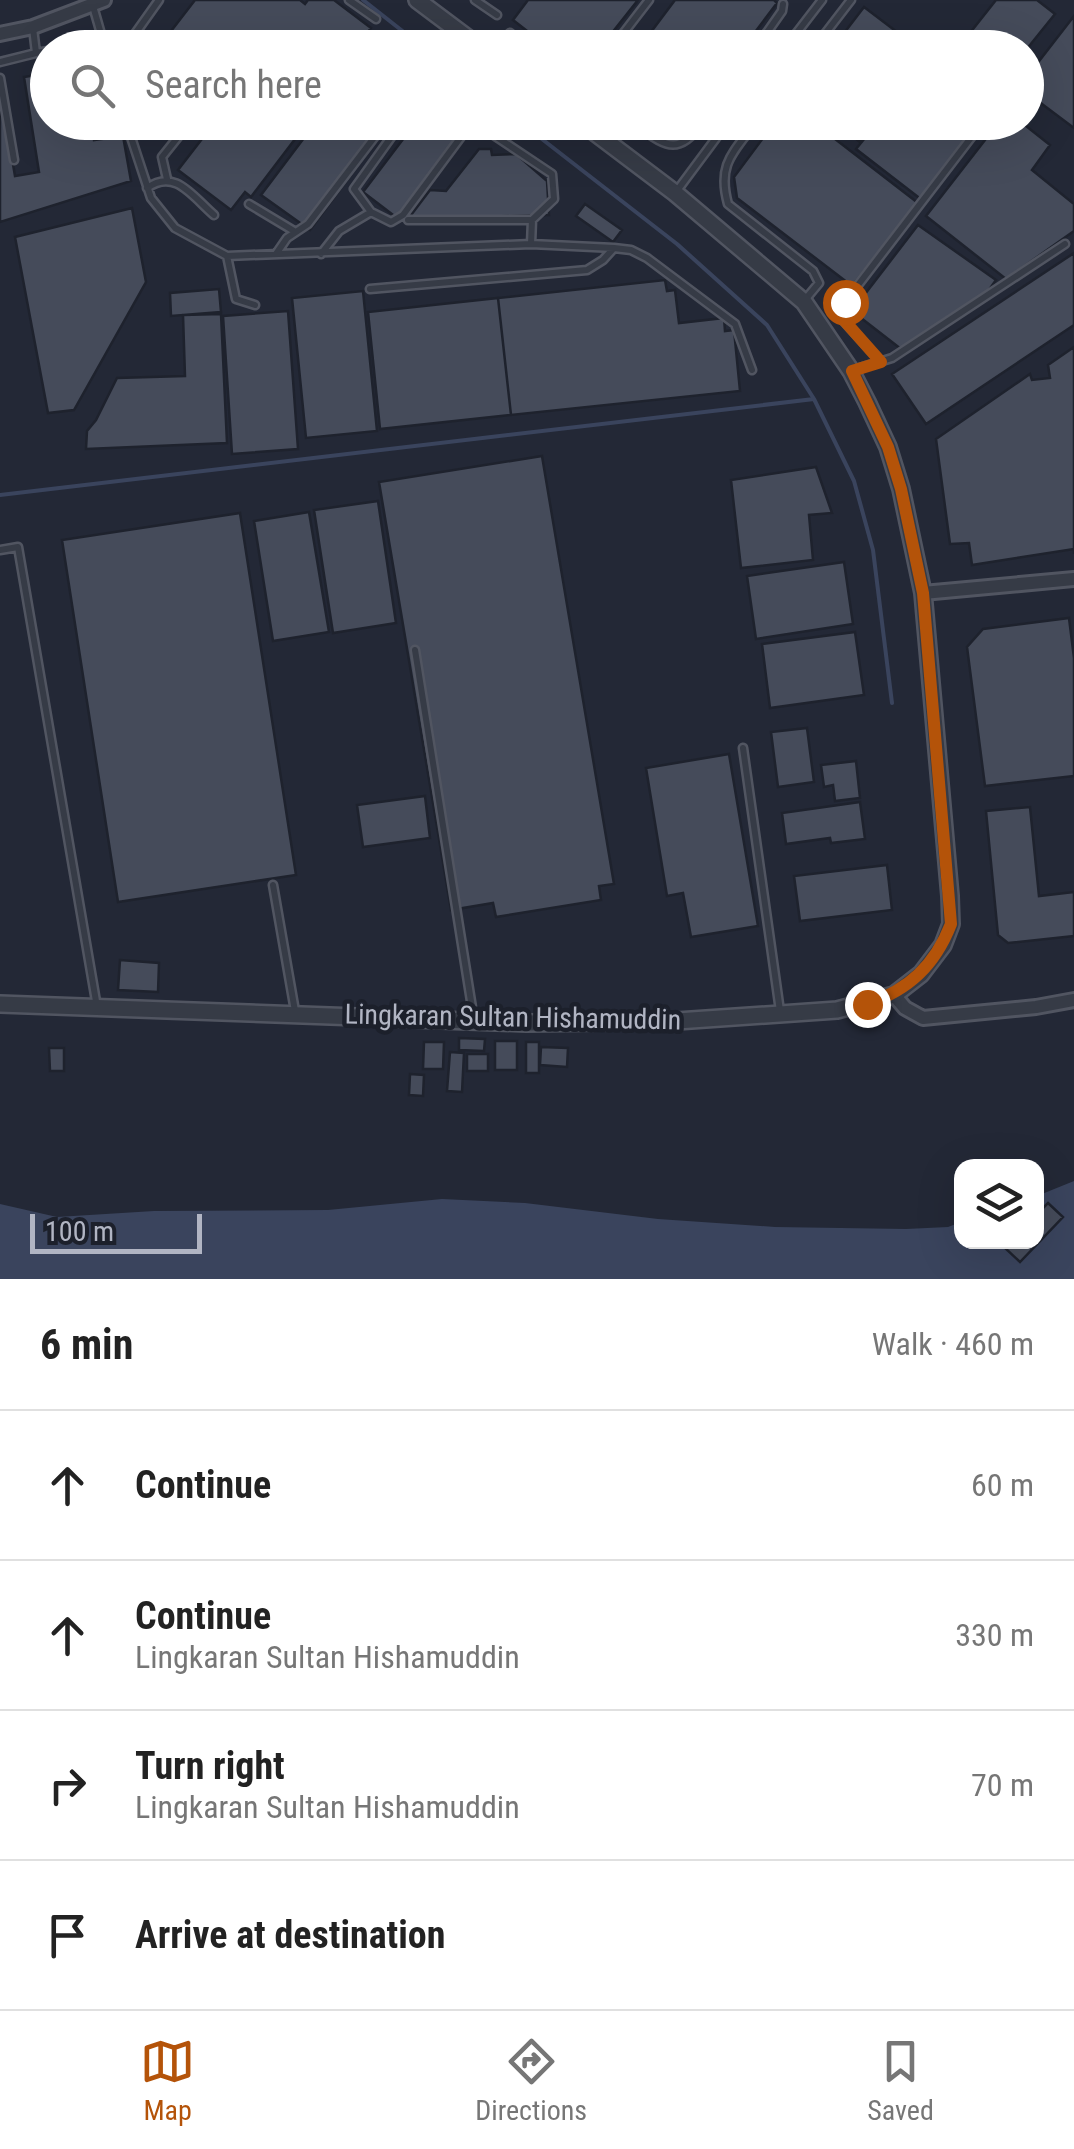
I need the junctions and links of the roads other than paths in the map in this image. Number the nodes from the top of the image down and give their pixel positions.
1 (159, 0) edge
2 (350, 0) edge
3 (417, 0) edge
4 (476, 0) edge
5 (649, 0) edge
6 (822, 0) edge
7 (851, 0) edge
8 (99, 3) edge
9 (783, 4) dead end
10 (498, 15) dead end
11 (376, 19) dead end
12 (33, 27) junction
13 (33, 30) edge
14 (103, 30) edge
15 (138, 30) edge
16 (456, 30) edge
17 (626, 30) edge
18 (769, 30) edge
19 (800, 30) edge
20 (828, 30) edge
21 (0, 34) edge
22 (30, 54) edge
23 (0, 62) edge
24 (0, 78) edge
25 (132, 140) edge
26 (176, 140) edge
27 (372, 140) edge
28 (388, 140) edge
29 (458, 140) edge
30 (501, 140) edge
31 (604, 140) edge
32 (658, 140) edge
33 (691, 140) edge
34 (715, 140) edge
35 (743, 140) edge
36 (969, 140) edge
37 (14, 160) dead end
38 (168, 180) junction
39 (147, 188) junction
40 (675, 193) junction
41 (249, 204) dead end
42 (370, 212) junction
43 (214, 215) dead end
44 (408, 220) dead end
45 (532, 220) junction
46 (294, 231) junction
47 (532, 244) junction
48 (1065, 244) dead end
49 (614, 248) junction
50 (321, 254) junction
51 (227, 256) junction
52 (275, 256) junction
53 (370, 290) dead end
54 (804, 302) junction
55 (255, 305) dead end
56 (881, 362) junction
57 (752, 370) dead end
58 (852, 371) junction
59 (0, 550) edge
60 (1074, 579) edge
61 (923, 593) junction
62 (415, 650) dead end
63 (743, 748) dead end
64 (273, 886) dead end
65 (894, 995) junction
66 (1074, 1000) edge
67 (0, 1004) edge
68 (98, 1008) junction
69 (295, 1012) junction
70 (780, 1012) junction
71 (474, 1022) junction

1 - 15 lane
2 - 11 lane
3 - 16 street
4 - 10 lane
5 - 17 lane
6 - 19 lane
7 - 20 lane
8 - 12 street
8 - 14 lane
9 - 18 lane
12 - 13 lane
12 - 21 street
22 - 23 lane
24 - 37 lane
25 - 39 lane
26 - 38 lane
27 - 46 lane
28 - 42 lane
29 - 42 lane
30 - 45 lane
31 - 40 street, Lingkaran Sultan Hishamuddin
32 - 33 lane
34 - 40 lane
35 - 54 lane
36 - 56 lane
38 - 39 lane
38 - 43 lane
39 - 51 lane
40 - 54 street, Lingkaran Sultan Hishamuddin
41 - 46 lane
42 - 50 lane
44 - 45 lane
45 - 47 lane
46 - 52 lane
47 - 49 lane
47 - 50 lane
48 - 56 lane
49 - 53 lane
49 - 57 lane
50 - 52 lane
51 - 52 lane
51 - 55 lane
54 - 58 street, Lingkaran Sultan Hishamuddin
56 - 58 lane
58 - 61 street, Lingkaran Sultan Hishamuddin
59 - 68 lane
60 - 61 street
61 - 65 street, Lingkaran Sultan Hishamuddin
62 - 71 lane
63 - 70 lane
64 - 69 lane
65 - 66 street
65 - 70 street, Lingkaran Sultan Hishamuddin
67 - 68 street, Lingkaran Sultan Hishamuddin
68 - 69 street, Lingkaran Sultan Hishamuddin
69 - 71 street, Lingkaran Sultan Hishamuddin
70 - 71 street, Lingkaran Sultan Hishamuddin

